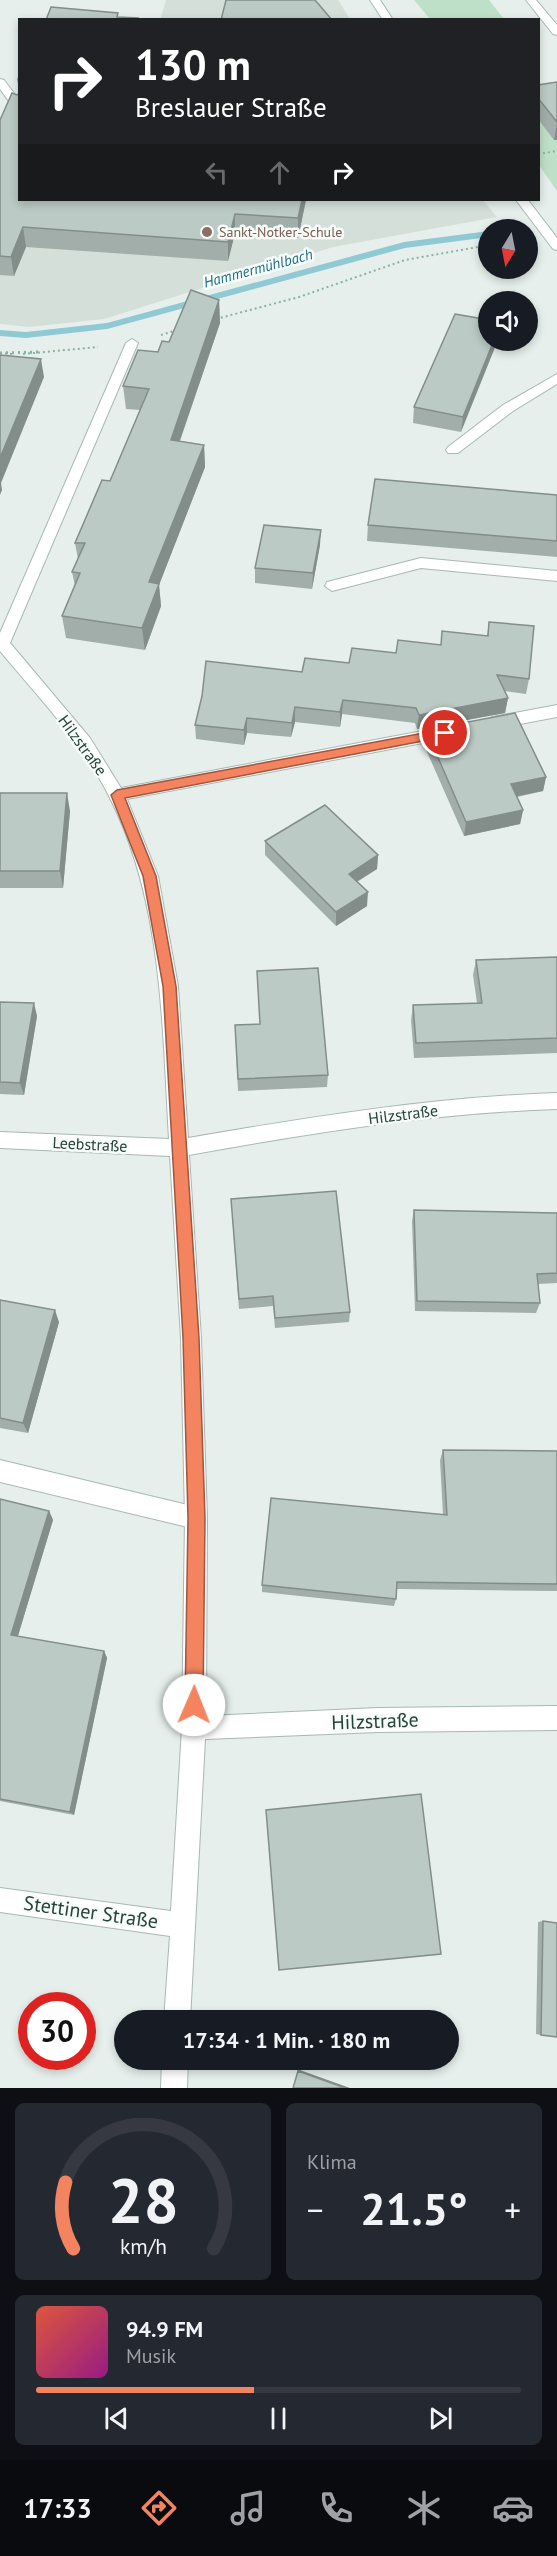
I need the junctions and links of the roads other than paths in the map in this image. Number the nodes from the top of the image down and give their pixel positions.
1 (375, 0) edge
2 (531, 0) edge
3 (387, 18) edge
4 (557, 32) edge
5 (3, 80) edge
6 (18, 106) edge
7 (523, 201) edge
8 (557, 246) edge
9 (132, 343) road end
10 (557, 378) edge
11 (453, 450) dead end
12 (557, 576) edge
13 (332, 586) dead end
14 (1, 642) edge
15 (556, 713) edge
16 (117, 795) junction
17 (557, 1101) edge
18 (0, 1140) edge
19 (179, 1148) junction
20 (0, 1471) edge
21 (196, 1518) junction
22 (557, 1718) edge
23 (194, 1728) junction
24 (0, 1900) edge
25 (182, 1925) junction
26 (178, 2010) edge
27 (175, 2070) edge
28 (174, 2088) edge

1 - 3 street
2 - 4 street
5 - 6 street
7 - 8 street
9 - 14 street
10 - 11 street
12 - 13 street
14 - 16 street, Hilzstraße
15 - 16 street
16 - 19 street, Hilzstraße
17 - 19 street, Hilzstraße
18 - 19 street, Leebstraße
19 - 21 street, Hilzstraße
20 - 21 street
21 - 23 street, Hilzstraße
22 - 23 street, Hilzstraße
23 - 25 street, Hilzstraße
24 - 25 street, Stettiner Straße
25 - 26 street, Hilzstraße
27 - 28 street

